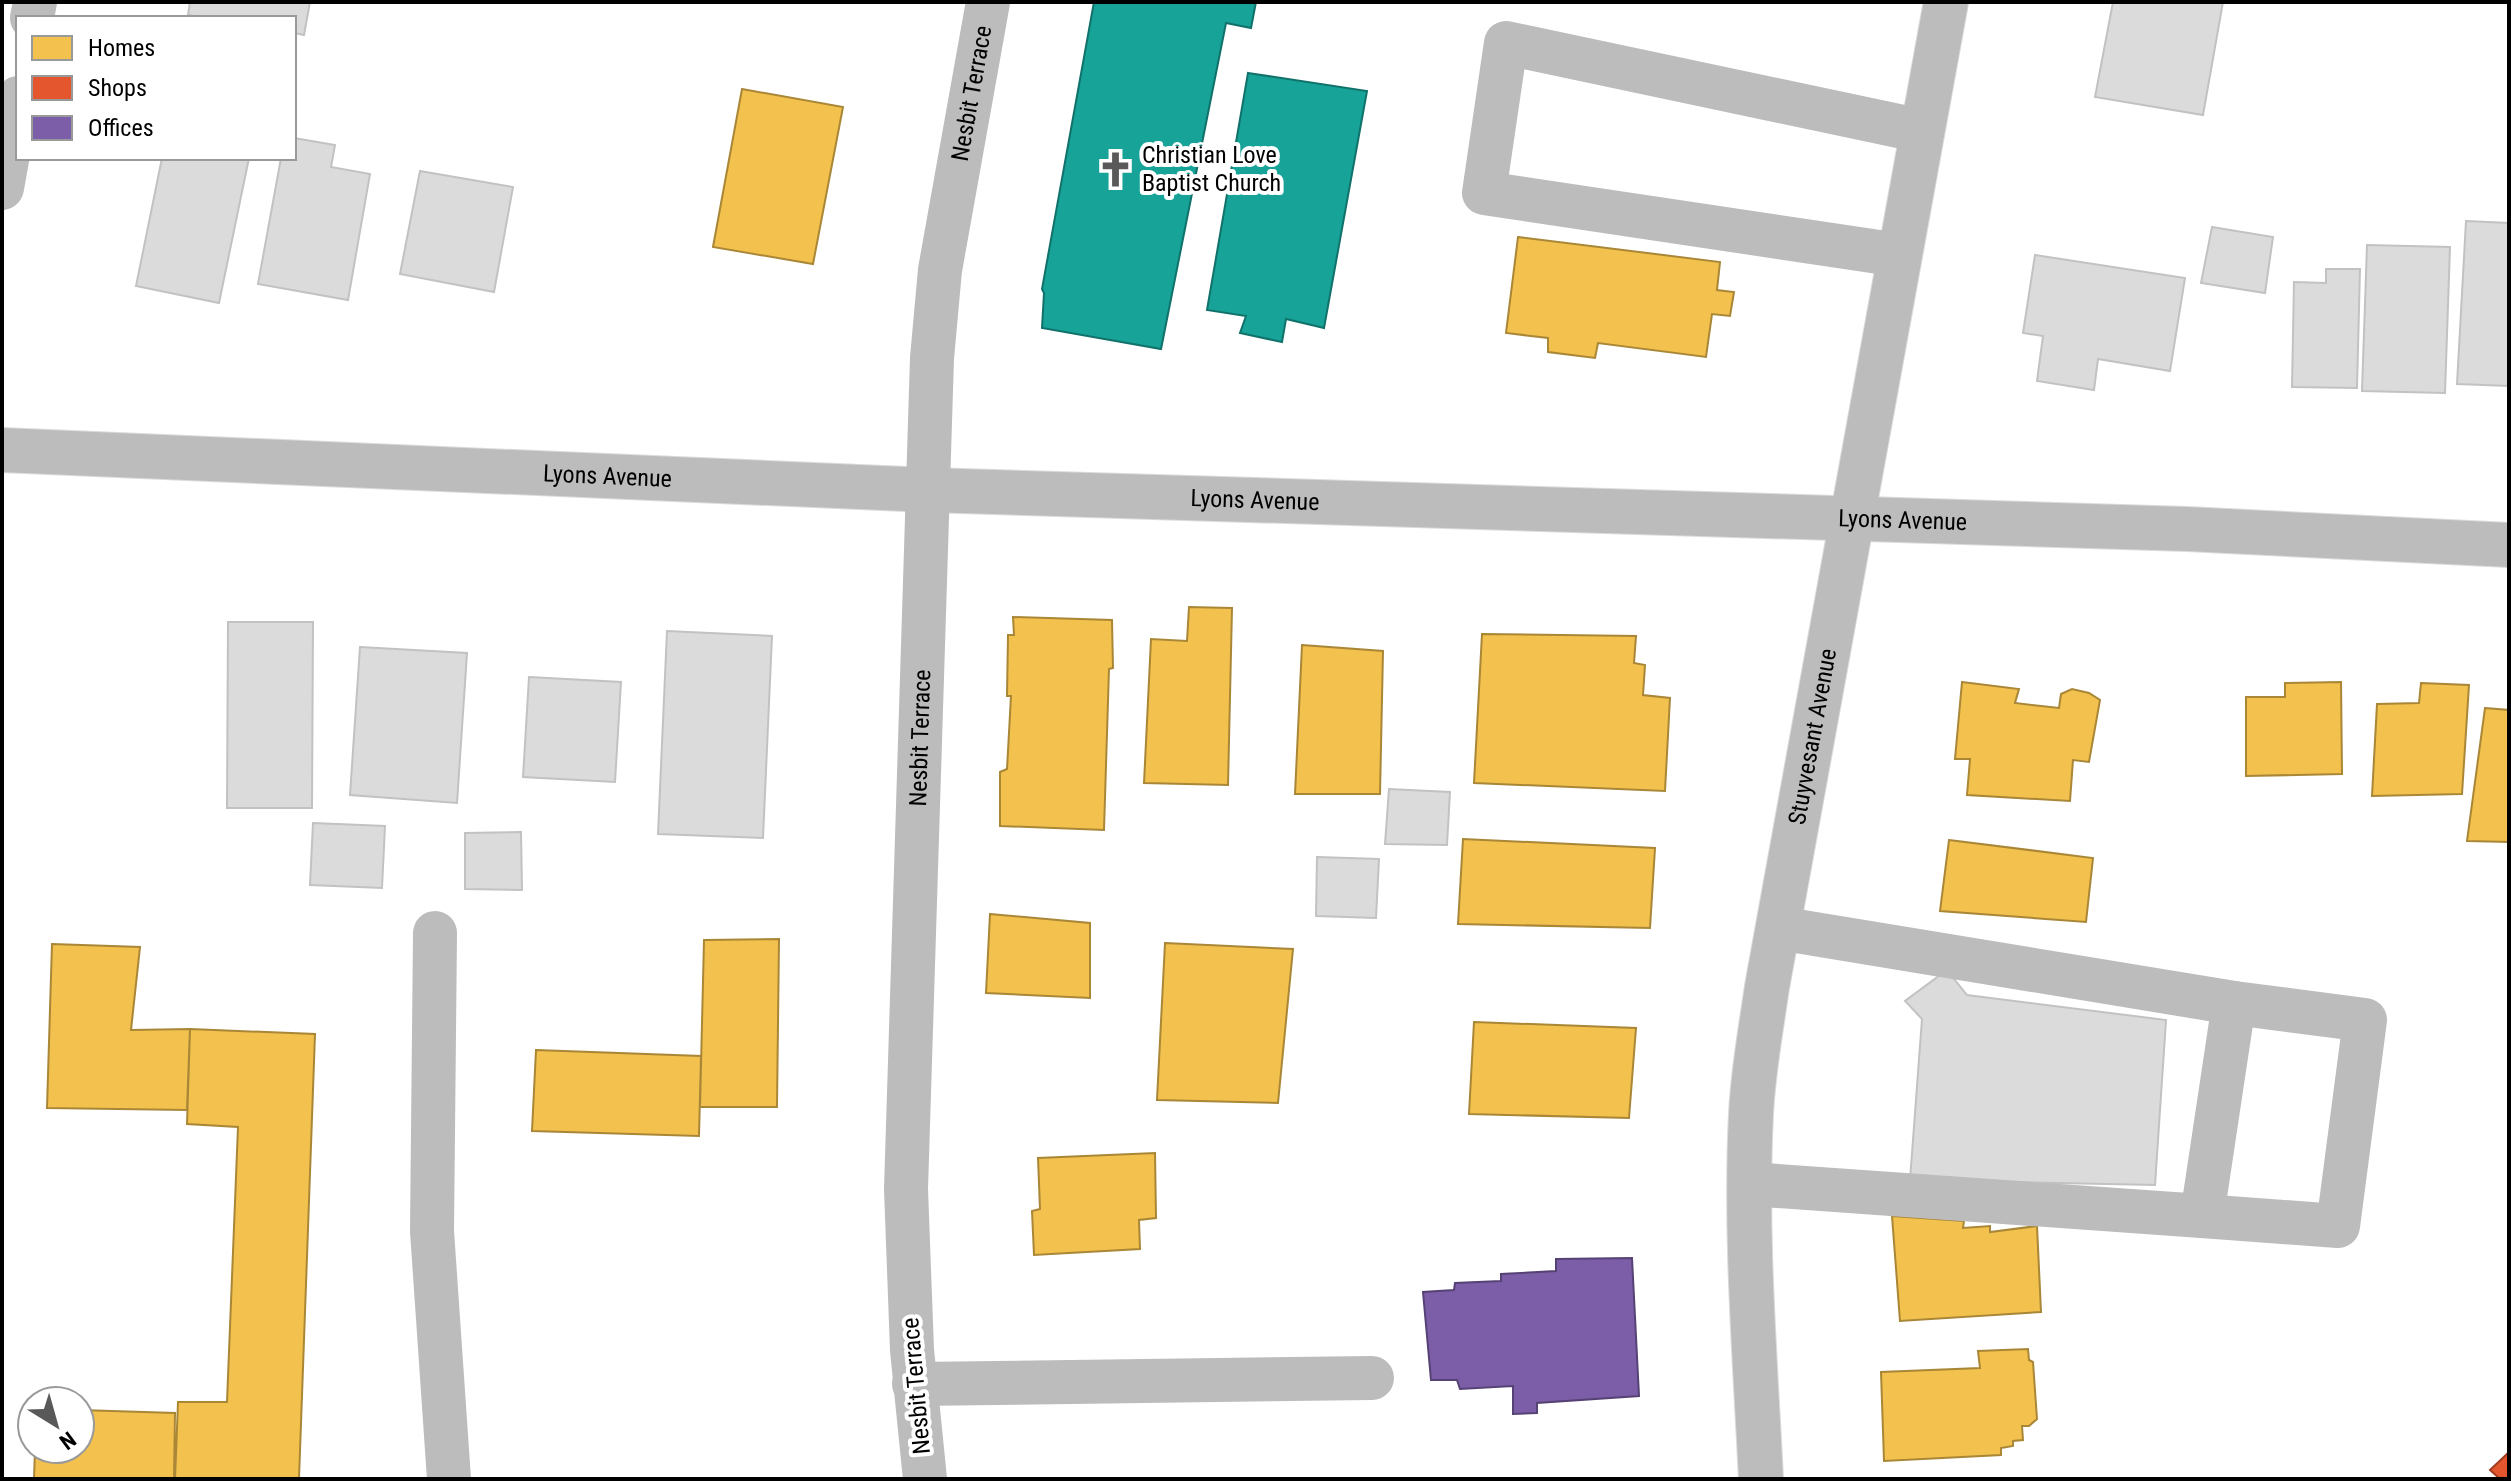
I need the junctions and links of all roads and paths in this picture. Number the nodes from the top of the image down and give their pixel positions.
1 (988, 2) edge
2 (1946, 2) edge
3 (16, 109) edge
4 (1922, 131) junction
5 (2, 188) edge
6 (1899, 255) junction
7 (2, 450) edge
8 (929, 490) junction
9 (1851, 518) junction
10 (2509, 545) edge
11 (1778, 928) junction
12 (435, 933) dead end
13 (2234, 1003) junction
14 (1750, 1184) junction
15 (2202, 1216) junction
16 (1372, 1378) dead end
17 (914, 1384) junction
18 (449, 1479) edge
19 (925, 1479) edge
20 (1761, 1479) edge

1 - 8 main road, Nesbit Terrace
2 - 4 main road, Stuyvesant Avenue
3 - 5 main road
4 - 6 main road, Stuyvesant Avenue
4 - 6 main road
6 - 9 main road, Stuyvesant Avenue
7 - 8 main road, Lyons Avenue
8 - 9 main road, Lyons Avenue
8 - 17 main road, Nesbit Terrace
9 - 10 main road, Lyons Avenue
9 - 11 main road, Stuyvesant Avenue
11 - 13 main road
11 - 14 main road, Stuyvesant Avenue
12 - 18 main road
13 - 15 main road
13 - 15 main road
14 - 15 main road
14 - 20 main road, Stuyvesant Avenue
16 - 17 main road
17 - 19 main road, Nesbit Terrace

